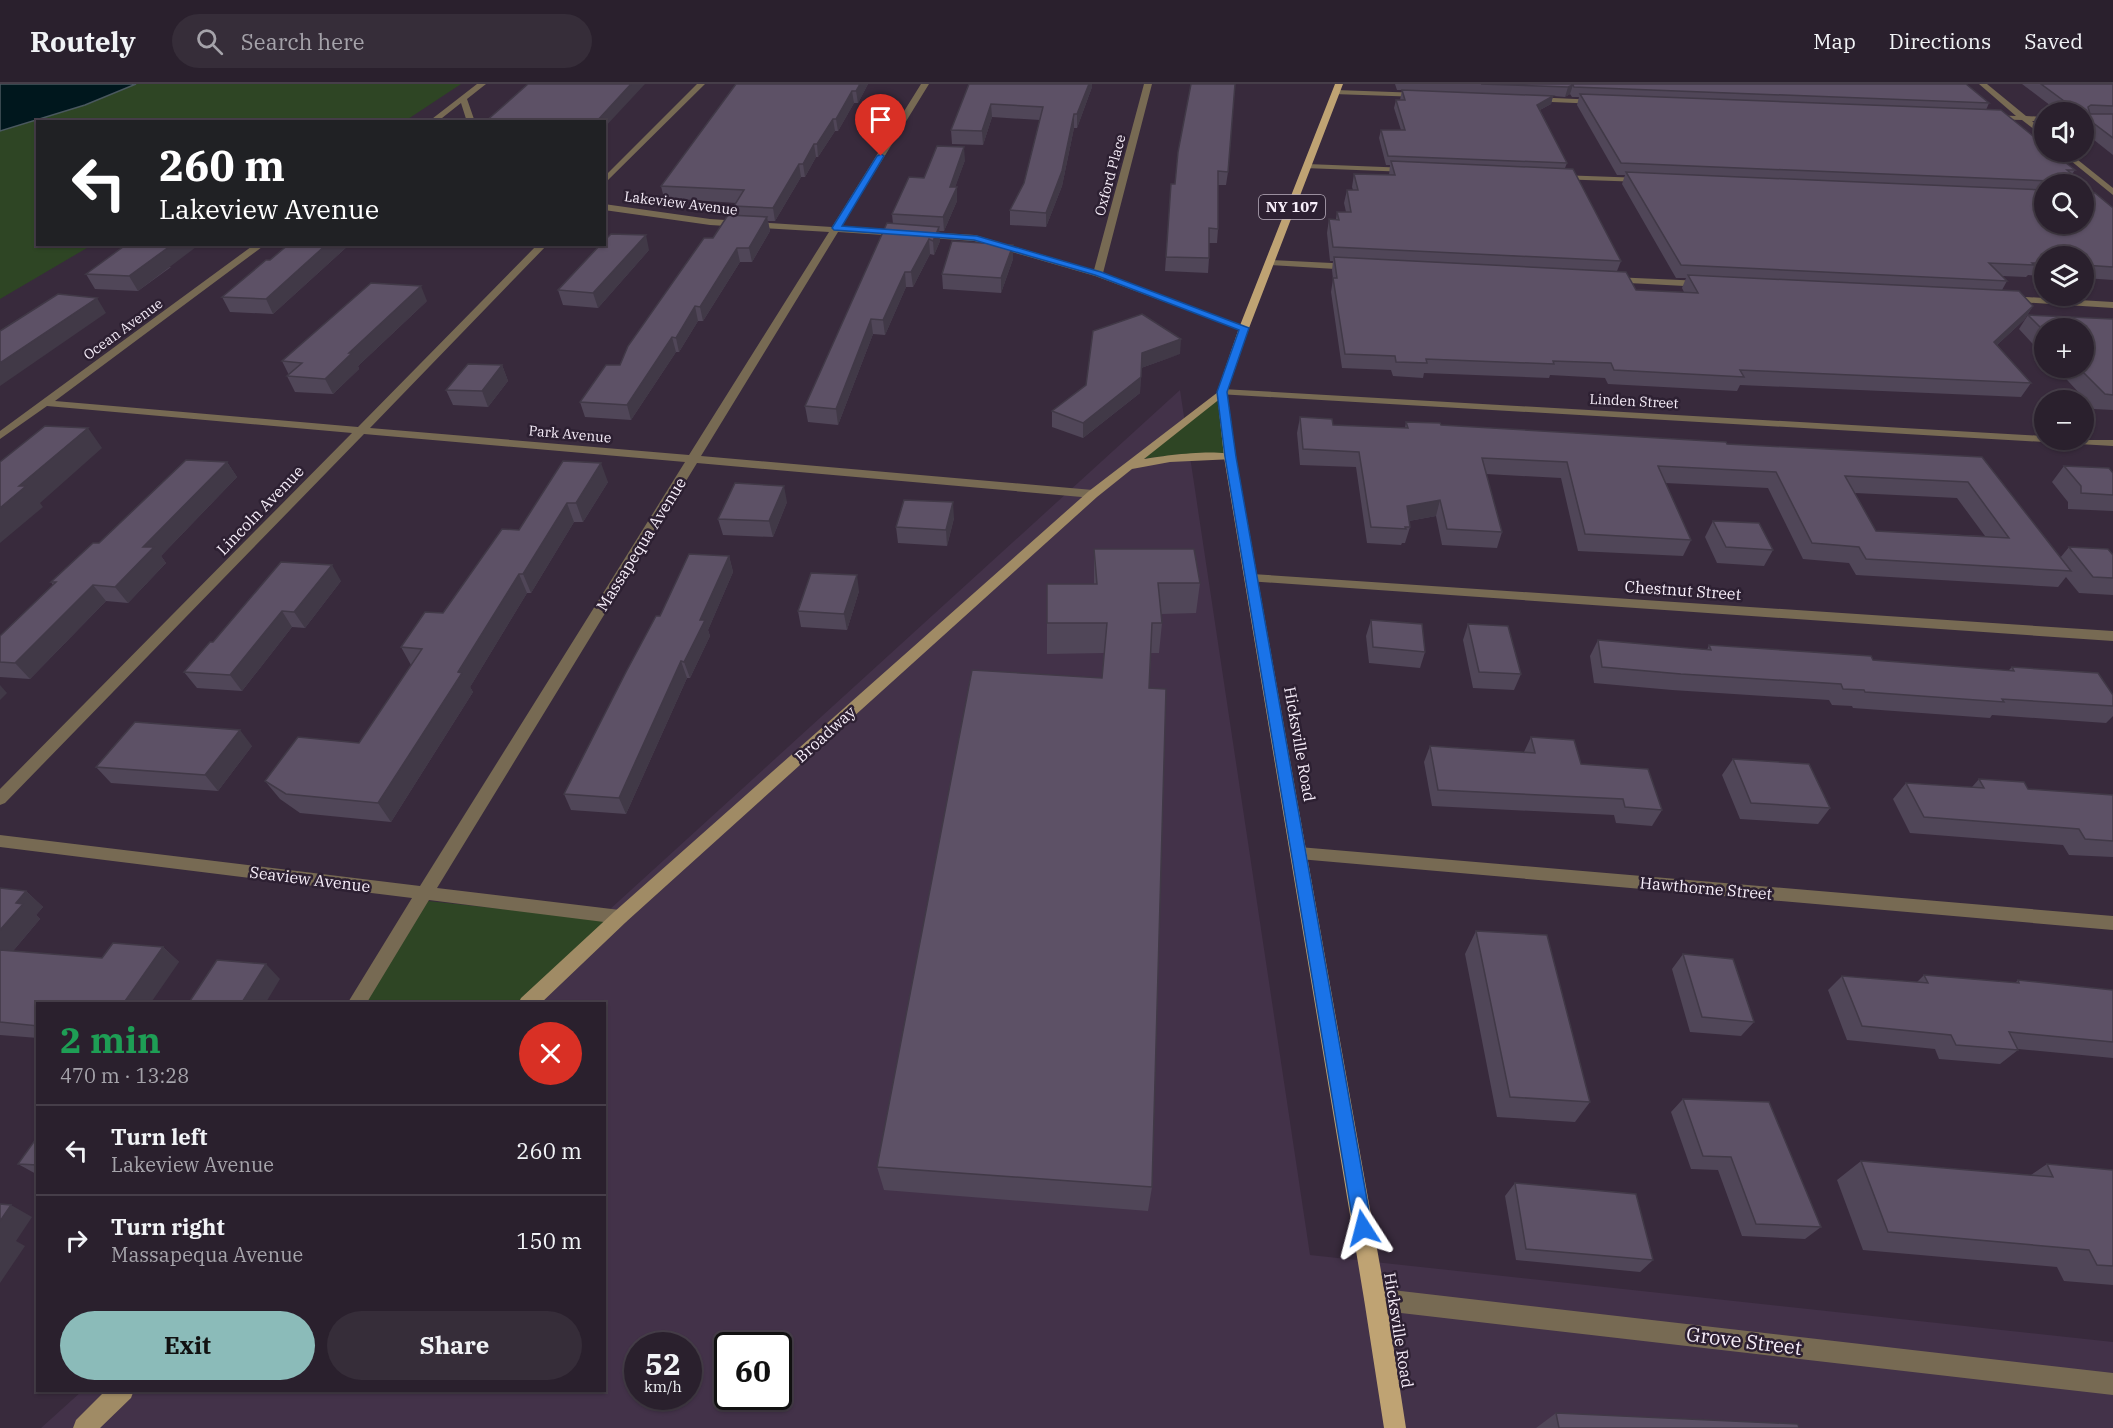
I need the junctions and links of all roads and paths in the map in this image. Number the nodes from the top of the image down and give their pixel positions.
1 (482, 84) edge
2 (701, 84) edge
3 (925, 84) edge
4 (1148, 84) edge
5 (1983, 84) edge
6 (1337, 88) edge
7 (1431, 95) edge
8 (463, 98) junction
9 (1526, 99) edge
10 (1609, 102) edge
11 (1987, 116) edge
12 (2024, 118) junction
13 (2034, 118) edge
14 (434, 120) edge
15 (470, 120) edge
16 (2034, 126) edge
17 (2076, 162) edge
18 (1307, 166) junction
19 (1418, 171) edge
20 (1548, 176) edge
21 (606, 180) edge
22 (1654, 181) edge
23 (2113, 192) edge
24 (606, 207) edge
25 (836, 228) junction
26 (259, 246) edge
27 (542, 246) edge
28 (1271, 263) junction
29 (1361, 267) edge
30 (1098, 274) junction
31 (1600, 279) edge
32 (1719, 285) edge
33 (1994, 299) edge
34 (2113, 305) edge
35 (1244, 328) junction
36 (1222, 392) junction
37 (45, 403) junction
38 (361, 431) junction
39 (0, 436) edge
40 (2034, 438) edge
41 (2094, 442) edge
42 (2113, 443) edge
43 (1230, 457) junction
44 (694, 459) junction
45 (1125, 469) junction
46 (1093, 494) junction
47 (1252, 578) junction
48 (2113, 636) edge
49 (0, 799) edge
50 (0, 841) edge
51 (1299, 853) junction
52 (424, 893) junction
53 (620, 917) junction
54 (2113, 923) edge
55 (357, 1002) edge
56 (529, 1002) edge
57 (1375, 1299) junction
58 (2113, 1384) edge
59 (117, 1394) edge
60 (84, 1428) edge
61 (1395, 1428) edge

1 - 8 street
2 - 21 street
3 - 25 street, Massapequa Avenue
4 - 30 street, Oxford Place
5 - 12 street
6 - 7 street
6 - 18 main road, Hicksville Road / NY 107
8 - 14 street
8 - 15 street
9 - 10 street
11 - 12 street
12 - 13 street
12 - 16 street
17 - 23 street
18 - 19 street
18 - 28 main road, Hicksville Road / NY 107
20 - 22 street
24 - 25 street, Lakeview Avenue
25 - 30 street, Lakeview Avenue
25 - 44 street, Massapequa Avenue
26 - 37 street, Ocean Avenue
27 - 38 street, Lincoln Avenue
28 - 29 street
28 - 35 main road, Hicksville Road / NY 107
30 - 35 street, Lakeview Avenue
31 - 32 street
33 - 34 street
35 - 36 main road, Hicksville Road / NY 107
36 - 40 street, Linden Street
36 - 43 main road, Hicksville Road / NY 107
36 - 45 main road, Broadway
37 - 38 street, Park Avenue
37 - 39 street, Ocean Avenue
38 - 44 street, Park Avenue
38 - 49 street, Lincoln Avenue
41 - 42 street, Linden Street
43 - 45 main road, Broadway
43 - 47 main road, Hicksville Road / NY 107
44 - 46 street, Park Avenue
44 - 52 street, Massapequa Avenue
45 - 46 main road, Broadway
46 - 53 main road, Broadway
47 - 48 street, Chestnut Street
47 - 51 main road, Hicksville Road / NY 107
50 - 52 street, Seaview Avenue
51 - 54 street, Hawthorne Street
51 - 57 main road, Hicksville Road / NY 107
52 - 53 street, Seaview Avenue
52 - 55 street, Massapequa Avenue
53 - 56 main road, Broadway
57 - 58 street, Grove Street
57 - 61 main road, Hicksville Road / NY 107
59 - 60 main road

